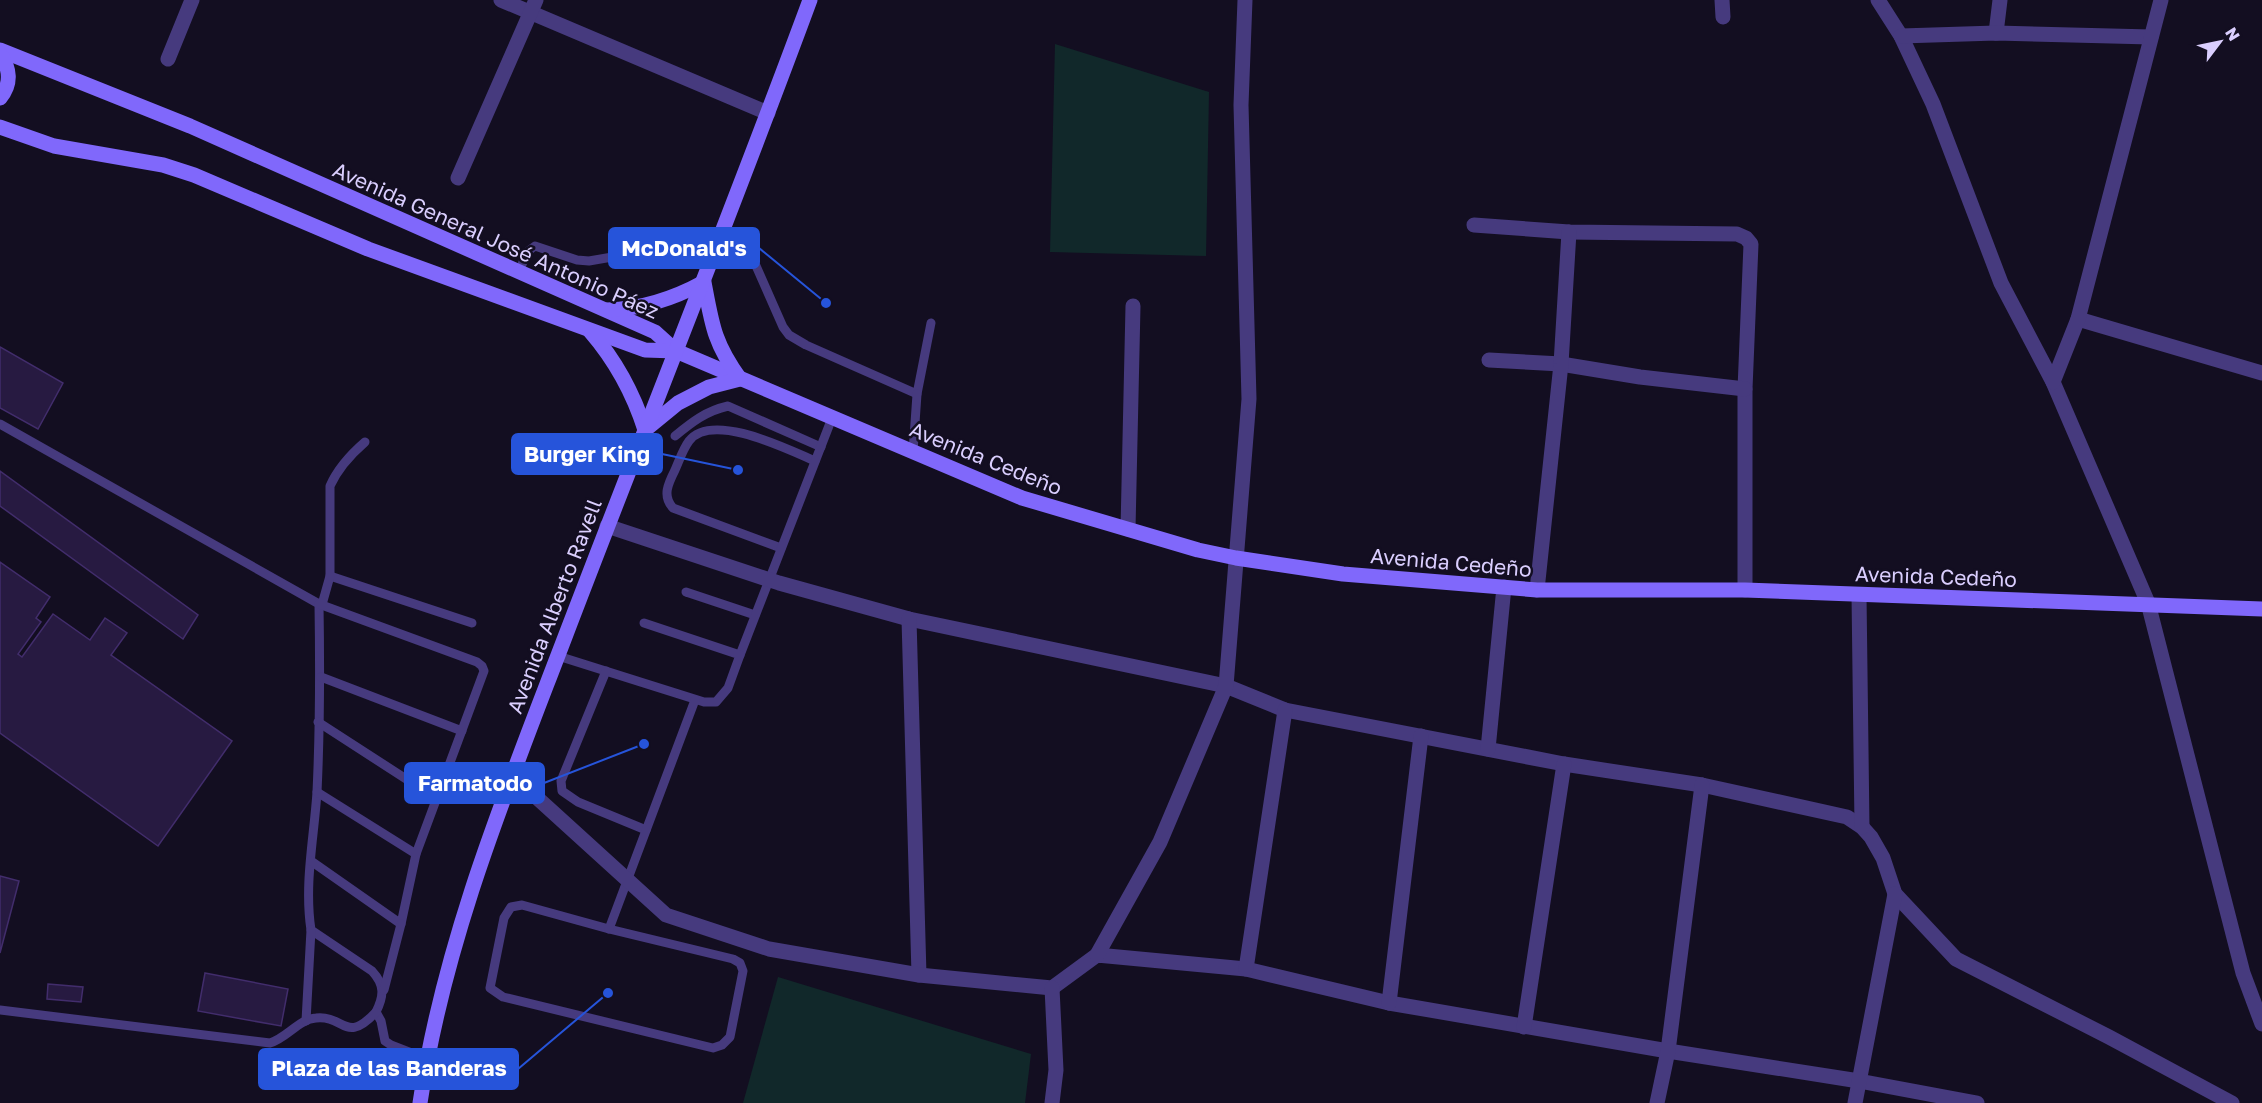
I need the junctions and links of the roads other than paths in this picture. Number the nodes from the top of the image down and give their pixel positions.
1 (192, 0) edge
2 (501, 0) edge
3 (810, 0) edge
4 (1245, 0) edge
5 (1722, 0) edge
6 (1878, 0) edge
7 (2000, 0) edge
8 (2161, 0) edge
9 (533, 6) edge
10 (1723, 17) dead end
11 (1996, 33) junction
12 (1901, 36) junction
13 (2151, 37) junction
14 (0, 52) edge
15 (168, 59) dead end
16 (0, 98) edge
17 (768, 113) junction
18 (0, 127) edge
19 (458, 178) dead end
20 (1474, 225) dead end
21 (725, 227) junction
22 (1569, 232) junction
23 (715, 253) junction
24 (519, 272) junction
25 (704, 282) junction
26 (1133, 306) dead end
27 (604, 310) junction
28 (2078, 320) junction
29 (931, 323) dead end
30 (588, 329) junction
31 (676, 351) junction
32 (1489, 360) dead end
33 (1561, 364) junction
34 (2262, 373) edge
35 (740, 379) junction
36 (2053, 382) junction
37 (1745, 389) junction
38 (917, 394) junction
39 (832, 418) junction
40 (0, 424) edge
41 (645, 430) junction
42 (675, 436) dead end
43 (365, 442) dead end
44 (820, 447) junction
45 (913, 452) junction
46 (815, 461) junction
47 (607, 526) junction
48 (1128, 530) junction
49 (781, 548) junction
50 (1236, 558) junction
51 (330, 576) junction
52 (769, 579) junction
53 (1504, 587) junction
54 (1537, 590) junction
55 (1745, 590) junction
56 (686, 592) dead end
57 (1859, 595) junction
58 (2148, 603) junction
59 (319, 604) junction
60 (2262, 609) edge
61 (755, 615) junction
62 (909, 620) junction
63 (472, 623) dead end
64 (644, 623) dead end
65 (740, 655) junction
66 (558, 656) junction
67 (606, 671) junction
68 (321, 677) junction
69 (1226, 686) junction
70 (695, 699) junction
71 (1285, 710) junction
72 (318, 722) junction
73 (462, 731) junction
74 (1421, 736) junction
75 (1488, 749) junction
76 (1564, 764) junction
77 (512, 776) junction
78 (1702, 785) junction
79 (317, 792) junction
80 (437, 799) junction
81 (1862, 827) junction
82 (646, 830) junction
83 (416, 854) junction
84 (310, 861) junction
85 (628, 880) junction
86 (1895, 894) junction
87 (401, 924) junction
88 (609, 929) junction
89 (311, 930) junction
90 (1097, 954) junction
91 (1246, 969) junction
92 (919, 975) junction
93 (1052, 988) junction
94 (384, 990) junction
95 (1389, 1003) junction
96 (0, 1010) edge
97 (376, 1012) junction
98 (306, 1021) junction
99 (2262, 1024) edge
100 (1524, 1027) junction
101 (1668, 1051) junction
102 (428, 1059) junction
103 (1859, 1081) junction
104 (420, 1103) edge
105 (1052, 1103) edge
106 (1658, 1103) edge
107 (1855, 1103) edge
108 (1977, 1103) edge
109 (2232, 1103) edge

1 - 15 street
2 - 9 street
3 - 17 street, Avenida Alberto Ravell
4 - 50 street
5 - 10 street
6 - 12 street
7 - 11 street
8 - 13 street
9 - 17 street
9 - 19 street
11 - 12 street
11 - 13 street
12 - 36 street
13 - 28 street
14 - 16 street
14 - 24 street, Avenida General José Antonio Páez
17 - 21 street, Avenida Alberto Ravell
18 - 30 street, Avenida General José Antonio Páez
20 - 22 street
21 - 23 street, Avenida Alberto Ravell
21 - 38 lane
22 - 33 street
22 - 37 street
23 - 24 lane
23 - 25 street, Avenida Alberto Ravell
24 - 27 street, Avenida General José Antonio Páez
25 - 27 street
25 - 31 street, Avenida Alberto Ravell
25 - 35 street
26 - 48 street
27 - 31 street, Avenida General José Antonio Páez
28 - 34 street
28 - 36 street
29 - 38 lane
30 - 31 street, Avenida General José Antonio Páez
30 - 41 street
31 - 35 street, Avenida Cedeño
31 - 41 street, Avenida Alberto Ravell
32 - 33 street
33 - 37 street
33 - 54 street
35 - 39 street, Avenida Cedeño
35 - 41 street
36 - 58 street
37 - 55 street
38 - 45 lane
39 - 44 lane
39 - 45 street, Avenida Cedeño
40 - 59 lane
41 - 47 street, Avenida Alberto Ravell
42 - 44 lane
43 - 51 lane
44 - 46 lane
45 - 48 street, Avenida Cedeño
46 - 49 lane
46 - 49 lane
47 - 52 street
47 - 66 street, Avenida Alberto Ravell
48 - 50 street, Avenida Cedeño
49 - 52 lane
50 - 53 street, Avenida Cedeño
50 - 69 street
51 - 59 lane
51 - 63 lane
52 - 61 lane
52 - 62 street
53 - 54 street, Avenida Cedeño
53 - 75 street
54 - 55 street, Avenida Cedeño
55 - 57 street, Avenida Cedeño
56 - 61 lane
57 - 58 street, Avenida Cedeño
57 - 81 street
58 - 60 street, Avenida Cedeño
58 - 99 street
59 - 68 lane
59 - 73 lane
61 - 65 lane
62 - 69 street
62 - 92 street
64 - 65 lane
65 - 70 lane
66 - 67 lane
66 - 77 street, Avenida Alberto Ravell
67 - 70 lane
67 - 82 lane
68 - 72 lane
68 - 73 lane
69 - 71 street
69 - 90 street
70 - 82 lane
71 - 74 street
71 - 91 street
72 - 79 lane
72 - 80 lane
73 - 80 lane
74 - 75 street
74 - 95 street
75 - 76 street
76 - 78 street
76 - 100 street
77 - 85 street
77 - 102 street, Avenida Alberto Ravell
78 - 81 street
78 - 101 street
79 - 83 lane
79 - 84 lane
80 - 83 lane
81 - 86 street
82 - 85 lane
83 - 87 lane
84 - 87 lane
84 - 89 lane
85 - 88 lane
85 - 92 street
86 - 103 street
86 - 109 street
87 - 94 lane
88 - 88 lane
89 - 94 lane
89 - 98 lane
90 - 91 street
90 - 93 street
91 - 95 street
92 - 93 street
93 - 105 street
94 - 97 lane
95 - 100 street
96 - 98 lane
97 - 98 lane
97 - 102 lane
100 - 101 street
101 - 103 street
101 - 106 street
102 - 104 street, Avenida Alberto Ravell
103 - 107 street
103 - 108 street

